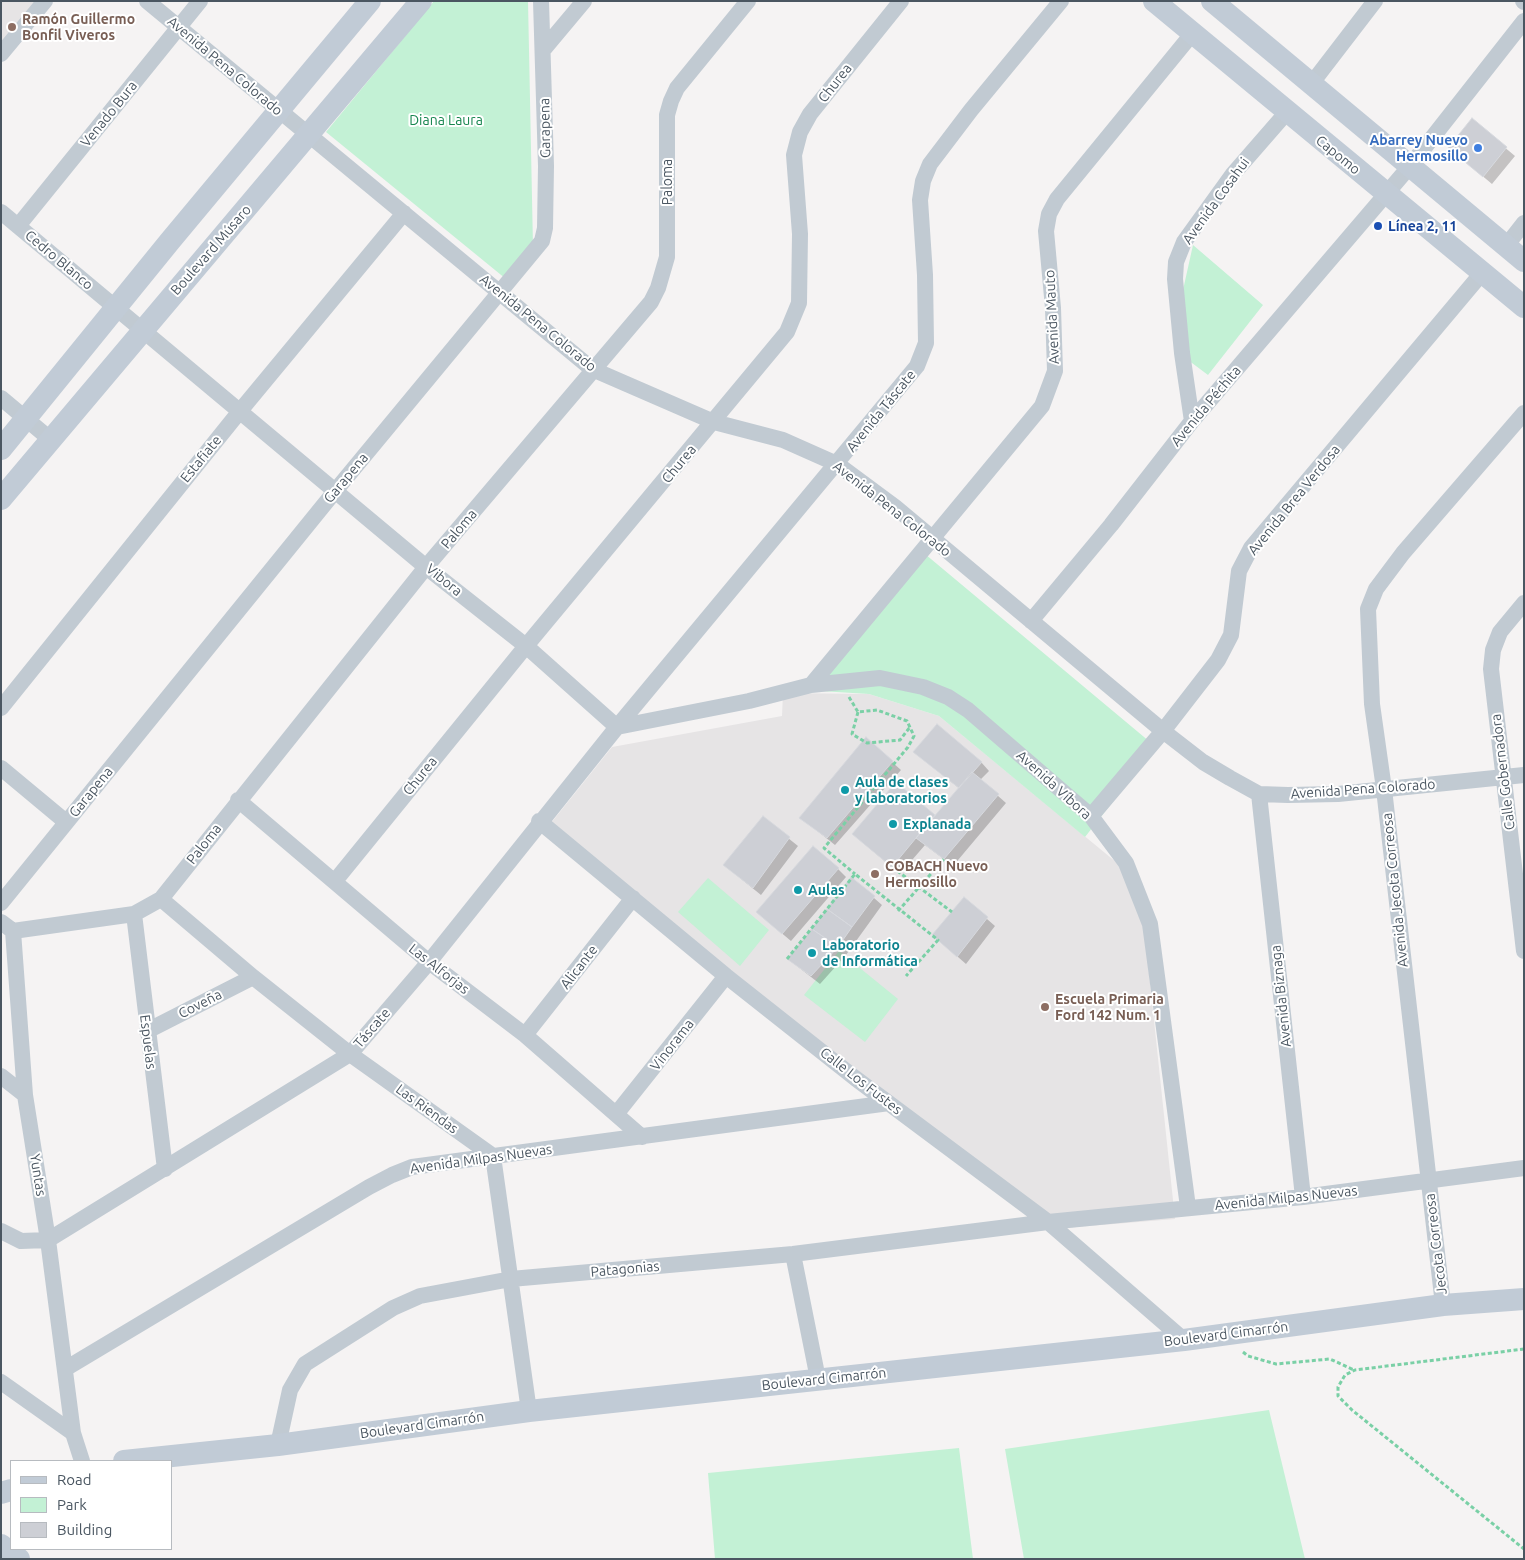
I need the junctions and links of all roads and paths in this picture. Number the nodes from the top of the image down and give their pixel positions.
1 (45, 1) edge
2 (148, 1) edge
3 (200, 1) edge
4 (370, 1) edge
5 (421, 1) edge
6 (542, 1) edge
7 (584, 1) edge
8 (748, 1) edge
9 (901, 1) edge
10 (1061, 1) edge
11 (1154, 1) edge
12 (1376, 1) edge
13 (1216, 3) edge
14 (1524, 20) edge
15 (179, 27) junction
16 (1192, 34) junction
17 (543, 50) junction
18 (1, 54) edge
19 (1312, 83) junction
20 (279, 112) junction
21 (1287, 112) junction
22 (308, 136) junction
23 (1410, 166) junction
24 (1386, 194) junction
25 (1, 212) edge
26 (404, 213) junction
27 (1524, 223) edge
28 (18, 226) junction
29 (1506, 246) junction
30 (1524, 261) edge
31 (1482, 273) junction
32 (500, 293) junction
33 (1524, 306) edge
34 (116, 308) junction
35 (142, 330) junction
36 (592, 369) junction
37 (1, 398) edge
38 (240, 411) junction
39 (1524, 413) edge
40 (26, 419) junction
41 (1192, 421) junction
42 (714, 422) junction
43 (50, 439) junction
44 (1, 449) edge
45 (837, 464) junction
46 (336, 490) junction
47 (1, 499) edge
48 (933, 539) junction
49 (426, 567) junction
50 (1524, 603) edge
51 (1032, 621) junction
52 (526, 646) junction
53 (841, 682) junction
54 (811, 685) junction
55 (1, 708) edge
56 (858, 712) junction
57 (616, 727) junction
58 (910, 727) junction
59 (1163, 731) junction
60 (1, 768) edge
61 (1524, 775) edge
62 (1503, 778) junction
63 (1384, 789) junction
64 (1259, 794) junction
65 (238, 800) junction
66 (1091, 816) junction
67 (539, 821) junction
68 (66, 822) junction
69 (944, 859) dead end
70 (892, 867) dead end
71 (855, 874) junction
72 (335, 881) junction
73 (920, 887) junction
74 (633, 898) junction
75 (161, 899) junction
76 (1, 903) edge
77 (898, 911) junction
78 (952, 912) dead end
79 (134, 914) junction
80 (7, 927) edge
81 (1524, 950) edge
82 (787, 959) dead end
83 (429, 962) junction
84 (726, 976) junction
85 (906, 976) dead end
86 (252, 977) junction
87 (146, 1031) junction
88 (525, 1035) junction
89 (350, 1054) junction
90 (1, 1076) edge
91 (25, 1095) junction
92 (889, 1103) junction
93 (617, 1113) junction
94 (642, 1137) junction
95 (493, 1156) junction
96 (1524, 1168) edge
97 (165, 1169) junction
98 (1428, 1182) junction
99 (1303, 1197) junction
100 (1188, 1207) junction
101 (1048, 1222) junction
102 (1, 1230) edge
103 (48, 1240) junction
104 (793, 1254) junction
105 (511, 1279) junction
106 (1524, 1299) edge
107 (1443, 1306) junction
108 (1221, 1335) junction
109 (1184, 1340) junction
110 (1524, 1349) edge
111 (65, 1369) junction
112 (1354, 1370) junction
113 (818, 1380) junction
114 (1, 1382) edge
115 (529, 1411) junction
116 (72, 1433) junction
117 (278, 1444) junction
118 (82, 1460) edge
119 (133, 1460) edge
120 (1, 1545) edge
121 (1524, 1549) edge
122 (19, 1559) edge

1 - 18 street
2 - 15 street, Avenida Pena Colorado
3 - 15 street, Venado Bura
4 - 20 street
5 - 22 street, Boulevard Músaro
6 - 17 street, Garapena
7 - 17 street
8 - 36 street, Paloma
9 - 42 street, Churea
10 - 45 street, Avenida Táscate
11 - 16 street, Capomo
12 - 19 street
13 - 19 street
14 - 23 street, Avenida Péchita
15 - 20 street, Avenida Pena Colorado
15 - 28 street, Venado Bura
16 - 21 street, Capomo
16 - 48 street, Avenida Mauto
17 - 32 street, Garapena
19 - 23 street
20 - 22 street, Avenida Pena Colorado
20 - 34 street
21 - 24 street, Capomo
21 - 41 street, Avenida Cosahui
22 - 26 street, Avenida Pena Colorado
22 - 35 street, Boulevard Músaro
23 - 24 street, Avenida Péchita
23 - 29 street
24 - 31 street, Capomo
24 - 41 street, Avenida Péchita
25 - 28 street, Cedro Blanco
26 - 32 street, Avenida Pena Colorado
26 - 38 street, Estafiate
27 - 29 street
28 - 34 street, Cedro Blanco
29 - 30 street
31 - 33 street, Capomo
31 - 59 street, Avenida Brea Verdosa
32 - 36 street, Avenida Pena Colorado
32 - 46 street, Garapena
34 - 35 street, Vibora
34 - 40 street
35 - 38 street, Vibora
35 - 43 street, Boulevard Músaro
36 - 42 street, Avenida Pena Colorado
36 - 49 street, Paloma
37 - 40 street
38 - 46 street, Vibora
38 - 55 street, Estafiate
39 - 63 street, Avenida Jecota Correosa
40 - 43 street
40 - 44 street
41 - 51 street, Avenida Péchita
42 - 45 street, Avenida Pena Colorado
42 - 52 street, Churea
43 - 47 street, Boulevard Músaro
45 - 48 street, Avenida Pena Colorado
45 - 57 street, Avenida Táscate
46 - 49 street, Vibora
46 - 68 street, Garapena
48 - 51 street, Avenida Pena Colorado
48 - 54 street, Avenida Mauto
49 - 52 street, Vibora
49 - 65 street, Paloma
50 - 62 street, Calle Gobernadora
51 - 59 street, Avenida Pena Colorado
52 - 57 street, Vibora
52 - 72 street, Churea
53 - 54 street, Avenida Víbora
53 - 56 path
53 - 66 street, Avenida Víbora
54 - 57 street
56 - 58 path
56 - 58 path
57 - 67 street, Táscate
58 - 71 path
59 - 64 street, Avenida Pena Colorado
59 - 66 street, Avenida Brea Verdosa
60 - 68 street
61 - 62 street, Avenida Pena Colorado
62 - 63 street, Avenida Pena Colorado
62 - 81 street, Calle Gobernadora
63 - 64 street, Avenida Pena Colorado
63 - 98 street, Avenida Jecota Correosa
64 - 99 street, Avenida Biznaga
65 - 72 street, Las Alforjas
65 - 75 street, Paloma
66 - 100 street, Avenida Víbora
67 - 74 street, Calle Los Fustes
67 - 83 street, Táscate
68 - 76 street, Garapena
69 - 73 path
70 - 73 path
71 - 77 path
71 - 82 path
72 - 83 street, Las Alforjas
73 - 77 path
73 - 78 path
74 - 84 street, Calle Los Fustes
74 - 88 street, Alicante
75 - 79 street, Paloma
75 - 86 street, Las Riendas
77 - 85 path
79 - 80 street, Paloma
79 - 87 street, Espuelas
80 - 91 street, Yuntas
83 - 88 street, Las Alforjas
83 - 89 street, Táscate
84 - 92 street, Calle Los Fustes
84 - 93 street, Vinorama
86 - 87 street, Coveña
86 - 89 street, Las Riendas
87 - 97 street, Espuelas
88 - 93 street, Las Alforjas
89 - 95 street, Las Riendas
89 - 97 street, Táscate
90 - 91 street
91 - 103 street, Yuntas
92 - 94 street, Avenida Milpas Nuevas
92 - 101 street, Calle Los Fustes
93 - 94 street, Las Alforjas
94 - 95 street, Avenida Milpas Nuevas
95 - 105 street
95 - 111 street, Avenida Milpas Nuevas
96 - 98 street, Avenida Milpas Nuevas
97 - 103 street, Táscate
98 - 99 street, Avenida Milpas Nuevas
98 - 107 street, Jecota Correosa
99 - 100 street, Avenida Milpas Nuevas
100 - 101 street, Avenida Milpas Nuevas
101 - 104 street, Patagonias
101 - 109 street, Calle Los Fustes
102 - 103 street
103 - 111 street, Yuntas
104 - 105 street, Patagonias
104 - 113 street
105 - 115 street
105 - 117 street, Patagonias
106 - 107 street, Boulevard Cimarrón
107 - 108 street, Boulevard Cimarrón
108 - 109 street, Boulevard Cimarrón
108 - 112 path
109 - 113 street, Boulevard Cimarrón
110 - 112 path
111 - 116 street, Yuntas
112 - 121 path
113 - 115 street, Boulevard Cimarrón
114 - 116 street
115 - 117 street, Boulevard Cimarrón
116 - 118 street, Yuntas
117 - 119 street, Boulevard Cimarrón
120 - 122 street

